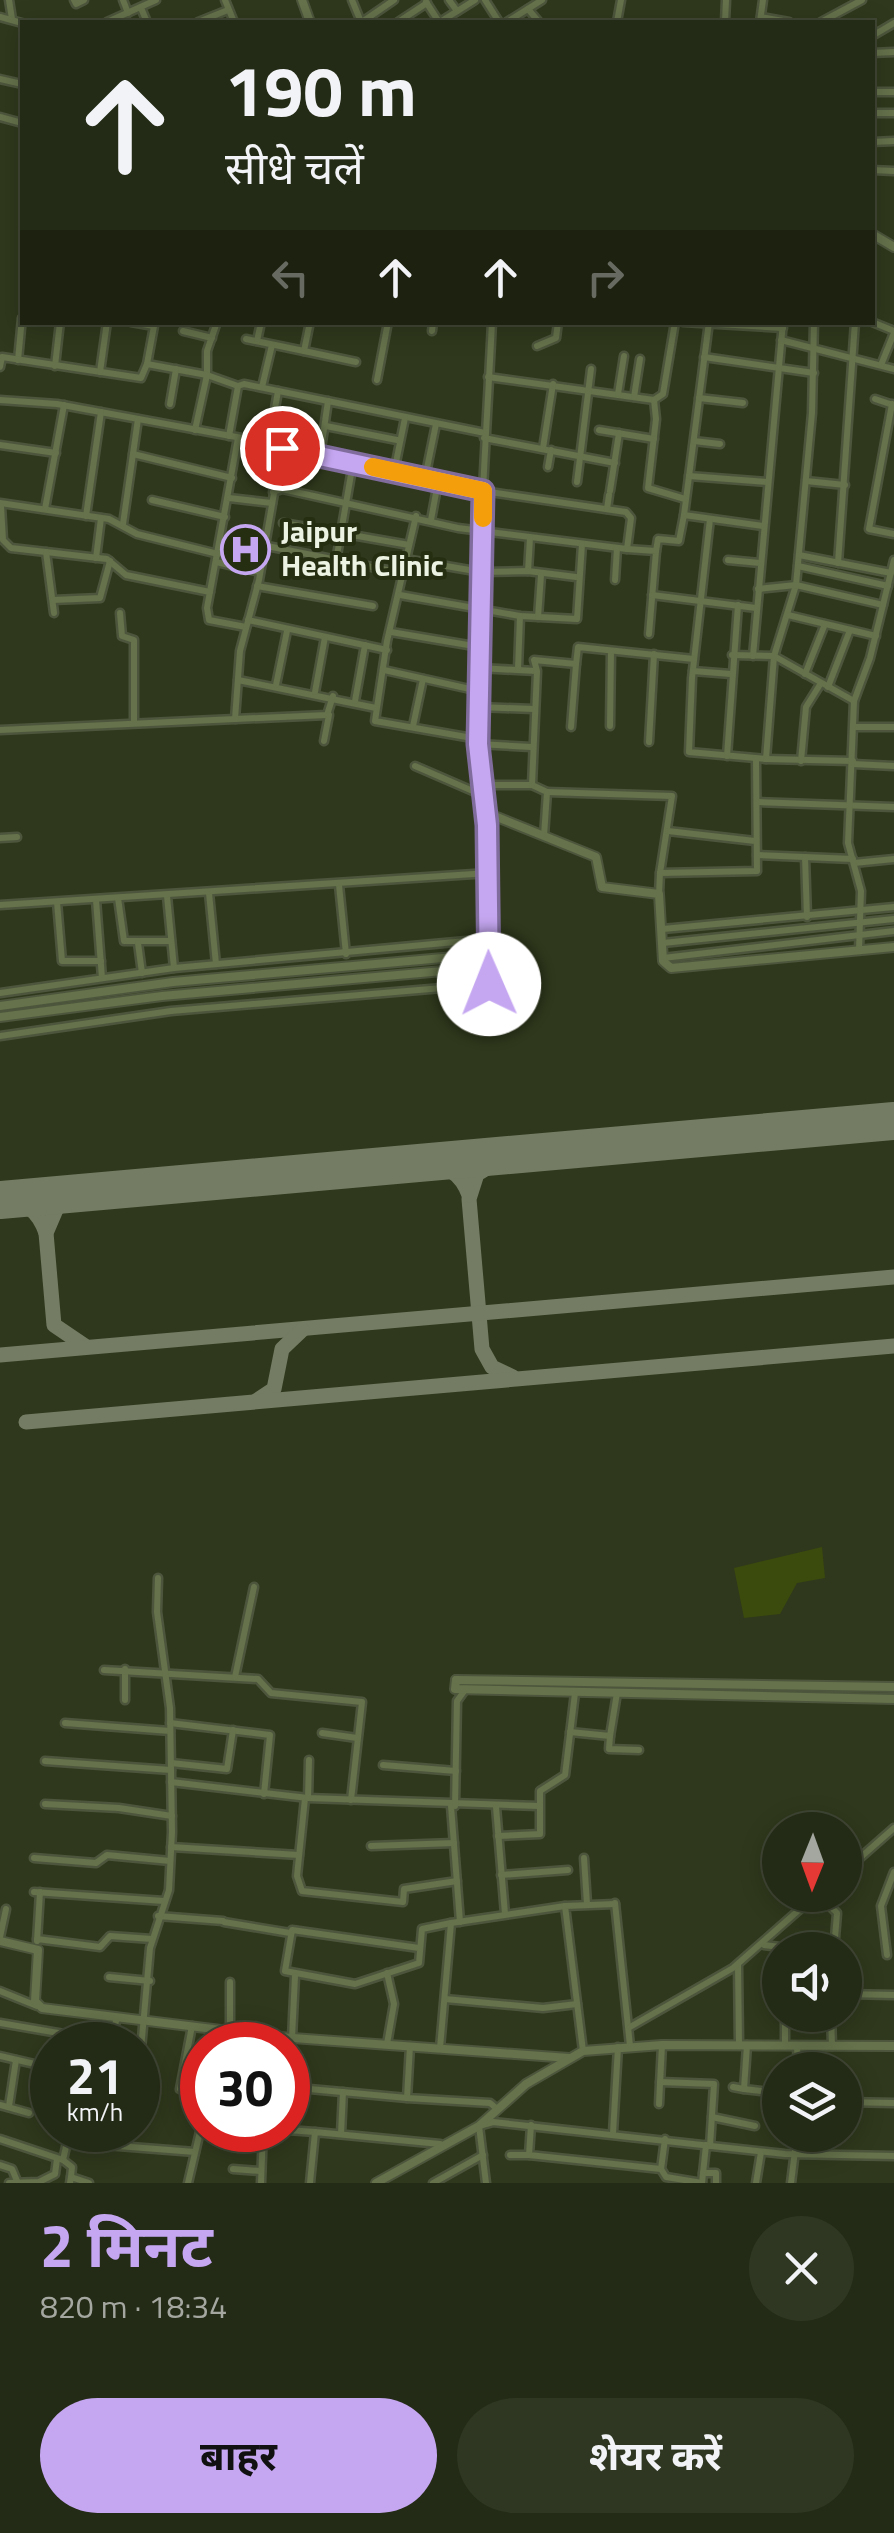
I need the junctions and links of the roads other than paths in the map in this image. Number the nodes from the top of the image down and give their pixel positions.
1 (9, 0) edge
2 (74, 0) edge
3 (84, 0) edge
4 (123, 0) edge
5 (225, 0) edge
6 (394, 0) edge
7 (450, 0) edge
8 (475, 0) edge
9 (542, 0) edge
10 (764, 0) edge
11 (862, 0) edge
12 (153, 1) edge
13 (426, 2) edge
14 (141, 8) junction
15 (528, 8) junction
16 (228, 10) junction
17 (457, 11) junction
18 (128, 13) junction
19 (0, 17) edge
20 (12, 19) junction
21 (116, 20) edge
22 (146, 20) edge
23 (203, 20) edge
24 (233, 20) edge
25 (364, 20) edge
26 (401, 20) edge
27 (443, 20) edge
28 (510, 20) edge
29 (537, 20) edge
30 (760, 20) edge
31 (825, 20) edge
32 (20, 23) edge
33 (21, 325) edge
34 (60, 325) edge
35 (107, 325) edge
36 (147, 325) edge
37 (216, 325) edge
38 (260, 325) edge
39 (309, 325) edge
40 (387, 325) edge
41 (492, 325) edge
42 (558, 325) edge
43 (678, 325) edge
44 (709, 325) edge
45 (783, 325) edge
46 (814, 325) edge
47 (855, 325) edge
48 (183, 331) dead end
49 (894, 332) edge
50 (212, 338) junction
51 (246, 339) dead end
52 (781, 340) junction
53 (257, 341) junction
54 (272, 345) junction
55 (537, 346) dead end
56 (814, 348) junction
57 (304, 351) junction
58 (624, 356) dead end
59 (704, 357) junction
60 (850, 357) junction
61 (640, 358) dead end
62 (18, 360) junction
63 (356, 362) dead end
64 (147, 364) junction
65 (880, 365) junction
66 (56, 366) junction
67 (778, 366) junction
68 (0, 367) edge
69 (176, 369) junction
70 (591, 369) dead end
71 (894, 369) edge
72 (100, 372) junction
73 (814, 373) junction
74 (207, 374) junction
75 (488, 377) junction
76 (377, 380) dead end
77 (553, 384) junction
78 (238, 386) junction
79 (262, 387) junction
80 (589, 388) junction
81 (278, 391) junction
82 (618, 394) junction
83 (634, 396) junction
84 (699, 398) junction
85 (876, 399) dead end
86 (0, 400) edge
87 (654, 400) junction
88 (328, 402) junction
89 (743, 403) dead end
90 (170, 404) dead end
91 (64, 405) junction
92 (893, 405) edge
93 (101, 412) junction
94 (405, 418) junction
95 (138, 419) junction
96 (436, 424) junction
97 (326, 426) junction
98 (196, 430) junction
99 (599, 430) dead end
100 (619, 433) junction
101 (484, 435) junction
102 (234, 437) junction
103 (654, 438) junction
104 (397, 440) junction
105 (694, 441) junction
106 (270, 442) junction
107 (720, 444) dead end
108 (0, 445) edge
109 (282, 448) junction
110 (547, 449) junction
111 (56, 453) junction
112 (132, 454) junction
113 (320, 456) junction
114 (579, 456) junction
115 (353, 463) junction
116 (614, 463) junction
117 (548, 466) dead end
118 (394, 472) junction
119 (689, 476) junction
120 (232, 478) junction
121 (425, 478) junction
122 (806, 481) junction
123 (438, 482) junction
124 (577, 482) dead end
125 (767, 482) junction
126 (845, 486) junction
127 (483, 491) junction
128 (273, 492) junction
129 (228, 498) junction
130 (686, 499) junction
131 (152, 500) dead end
132 (346, 503) junction
133 (1, 504) edge
134 (272, 504) junction
135 (44, 508) junction
136 (607, 509) junction
137 (86, 516) junction
138 (416, 516) junction
139 (684, 516) junction
140 (225, 517) junction
141 (101, 518) junction
142 (710, 519) junction
143 (430, 520) junction
144 (284, 523) dead end
145 (123, 524) junction
146 (763, 526) junction
147 (482, 532) junction
148 (341, 534) junction
149 (894, 534) edge
150 (530, 538) junction
151 (582, 544) junction
152 (262, 545) junction
153 (408, 545) junction
154 (618, 548) junction
155 (627, 549) junction
156 (656, 551) junction
157 (46, 552) junction
158 (799, 556) junction
159 (96, 558) junction
160 (217, 558) junction
161 (405, 559) junction
162 (336, 560) junction
163 (728, 560) dead end
164 (894, 560) edge
165 (110, 561) junction
166 (760, 563) junction
167 (838, 563) junction
168 (798, 566) junction
169 (528, 571) junction
170 (260, 572) junction
171 (482, 572) junction
172 (402, 573) junction
173 (893, 573) edge
174 (541, 575) junction
175 (576, 577) junction
176 (616, 580) dead end
177 (796, 585) junction
178 (257, 586) junction
179 (888, 586) junction
180 (758, 589) junction
181 (210, 592) junction
182 (400, 595) junction
183 (652, 595) junction
184 (53, 600) junction
185 (701, 600) junction
186 (738, 605) junction
187 (883, 605) junction
188 (373, 606) dead end
189 (756, 608) junction
190 (480, 610) junction
191 (54, 613) dead end
192 (120, 613) dead end
193 (788, 615) junction
194 (520, 616) junction
195 (538, 617) junction
196 (247, 624) junction
197 (825, 624) junction
198 (850, 630) junction
199 (287, 631) junction
200 (391, 632) junction
201 (650, 634) dead end
202 (876, 636) junction
203 (326, 637) junction
204 (364, 645) junction
205 (480, 648) junction
206 (386, 650) junction
207 (611, 652) junction
208 (654, 654) junction
209 (732, 655) junction
210 (753, 656) junction
211 (774, 656) junction
212 (694, 659) junction
213 (576, 664) junction
214 (479, 668) junction
215 (518, 669) junction
216 (384, 670) junction
217 (693, 671) junction
218 (537, 672) junction
219 (731, 674) junction
220 (806, 674) junction
221 (424, 679) junction
222 (238, 680) junction
223 (276, 685) junction
224 (825, 685) junction
225 (479, 691) junction
226 (315, 692) junction
227 (332, 696) junction
228 (355, 701) junction
229 (854, 701) junction
230 (478, 706) junction
231 (376, 708) junction
232 (534, 709) junction
233 (329, 714) junction
234 (235, 718) junction
235 (134, 722) junction
236 (413, 726) junction
237 (610, 726) dead end
238 (894, 726) edge
239 (571, 727) dead end
240 (855, 727) junction
241 (0, 730) edge
242 (324, 741) dead end
243 (478, 741) junction
244 (649, 742) dead end
245 (532, 747) junction
246 (727, 756) junction
247 (756, 759) junction
248 (766, 759) junction
249 (801, 760) junction
250 (853, 763) junction
251 (415, 766) dead end
252 (894, 766) edge
253 (482, 785) junction
254 (532, 785) junction
255 (547, 792) junction
256 (483, 795) junction
257 (758, 802) junction
258 (850, 806) junction
259 (894, 807) edge
260 (487, 825) junction
261 (668, 831) junction
262 (16, 837) dead end
263 (0, 838) edge
264 (544, 838) junction
265 (755, 840) junction
266 (757, 855) junction
267 (805, 857) junction
268 (894, 860) edge
269 (853, 861) junction
270 (660, 872) junction
271 (488, 873) junction
272 (339, 885) junction
273 (209, 893) junction
274 (659, 894) junction
275 (167, 896) junction
276 (118, 898) junction
277 (96, 900) junction
278 (58, 902) junction
279 (0, 906) edge
280 (894, 908) edge
281 (861, 912) junction
282 (807, 916) junction
283 (894, 919) edge
284 (860, 922) junction
285 (663, 929) junction
286 (894, 931) edge
287 (860, 936) junction
288 (488, 939) junction
289 (171, 941) junction
290 (138, 943) junction
291 (663, 944) junction
292 (894, 946) edge
293 (859, 950) junction
294 (346, 954) junction
295 (488, 954) junction
296 (663, 958) junction
297 (100, 961) junction
298 (216, 964) junction
299 (488, 967) junction
300 (174, 968) junction
301 (142, 973) junction
302 (102, 979) junction
303 (0, 993) edge
304 (0, 1006) edge
305 (0, 1017) edge
306 (0, 1036) edge
307 (158, 1578) dead end
308 (254, 1587) dead end
309 (125, 1669) junction
310 (104, 1670) dead end
311 (166, 1673) junction
312 (235, 1677) junction
313 (894, 1686) edge
314 (465, 1690) junction
315 (575, 1692) junction
316 (617, 1693) junction
317 (894, 1698) edge
318 (125, 1700) dead end
319 (65, 1724) dead end
320 (170, 1727) junction
321 (233, 1730) junction
322 (570, 1732) junction
323 (322, 1733) dead end
324 (610, 1736) junction
325 (356, 1738) junction
326 (639, 1750) dead end
327 (308, 1760) dead end
328 (45, 1761) dead end
329 (383, 1764) dead end
330 (170, 1766) junction
331 (456, 1771) junction
332 (171, 1782) junction
333 (264, 1794) junction
334 (306, 1798) junction
335 (351, 1800) junction
336 (45, 1804) dead end
337 (453, 1806) junction
338 (540, 1806) junction
339 (496, 1807) junction
340 (172, 1816) junction
341 (894, 1828) edge
342 (498, 1836) junction
343 (454, 1844) junction
344 (371, 1846) dead end
345 (171, 1847) junction
346 (299, 1855) junction
347 (862, 1856) edge
348 (34, 1858) dead end
349 (584, 1858) dead end
350 (170, 1861) junction
351 (568, 1870) dead end
352 (894, 1872) edge
353 (501, 1876) junction
354 (457, 1881) junction
355 (164, 1901) junction
356 (587, 1904) junction
357 (565, 1906) junction
358 (6, 1909) dead end
359 (800, 1912) edge
360 (504, 1914) junction
361 (158, 1916) junction
362 (456, 1922) junction
363 (778, 1932) edge
364 (290, 1933) junction
365 (0, 1939) edge
366 (37, 1939) junction
367 (152, 1939) junction
368 (762, 1946) edge
369 (419, 1948) junction
370 (38, 1950) junction
371 (887, 1955) dead end
372 (738, 1964) junction
373 (387, 1973) junction
374 (295, 1976) junction
375 (109, 1977) dead end
376 (150, 1981) junction
377 (230, 1982) dead end
378 (0, 1991) edge
379 (862, 1995) edge
380 (894, 1996) edge
381 (445, 1998) junction
382 (577, 2004) junction
383 (37, 2006) junction
384 (117, 2016) junction
385 (147, 2020) junction
386 (0, 2022) edge
387 (116, 2022) edge
388 (230, 2022) edge
389 (293, 2022) edge
390 (180, 2024) edge
391 (630, 2027) junction
392 (30, 2028) edge
393 (785, 2032) edge
394 (832, 2032) edge
395 (310, 2039) edge
396 (387, 2044) junction
397 (743, 2044) junction
398 (662, 2045) junction
399 (785, 2045) junction
400 (410, 2046) junction
401 (630, 2046) junction
402 (798, 2046) junction
403 (832, 2046) junction
404 (894, 2046) edge
405 (618, 2047) junction
406 (440, 2048) junction
407 (583, 2051) junction
408 (798, 2052) edge
409 (0, 2056) edge
410 (570, 2058) junction
411 (16, 2060) junction
412 (30, 2063) edge
413 (660, 2082) junction
414 (732, 2087) dead end
415 (310, 2088) edge
416 (744, 2089) junction
417 (761, 2091) dead end
418 (343, 2092) junction
419 (407, 2098) junction
420 (862, 2102) edge
421 (894, 2103) edge
422 (659, 2104) dead end
423 (5, 2105) edge
424 (496, 2108) junction
425 (29, 2113) dead end
426 (712, 2117) junction
427 (531, 2124) junction
428 (479, 2126) junction
429 (755, 2126) dead end
430 (310, 2132) edge
431 (315, 2132) junction
432 (341, 2134) junction
433 (613, 2134) junction
434 (665, 2140) junction
435 (2, 2142) edge
436 (440, 2144) junction
437 (708, 2146) junction
438 (63, 2152) edge
439 (195, 2152) edge
440 (262, 2152) edge
441 (761, 2152) junction
442 (797, 2154) junction
443 (482, 2155) junction
444 (529, 2155) junction
445 (510, 2156) dead end
446 (894, 2156) edge
447 (60, 2159) junction
448 (0, 2165) edge
449 (232, 2169) dead end
450 (261, 2171) junction
451 (702, 2173) junction
452 (664, 2176) edge
453 (447, 2179) edge
454 (70, 2180) edge
455 (13, 2182) edge
456 (89, 2183) edge
457 (188, 2183) edge
458 (260, 2183) edge
459 (310, 2183) edge
460 (376, 2183) edge
461 (433, 2183) edge
462 (486, 2183) edge
463 (702, 2183) edge
464 (716, 2183) edge
465 (756, 2183) edge
466 (792, 2183) edge

1 - 20 street
2 - 3 street
4 - 18 street
5 - 16 street
6 - 25 street
7 - 17 street
8 - 17 street
9 - 15 street
10 - 30 street
11 - 31 street
12 - 14 street
13 - 26 street
14 - 18 street
14 - 22 street
15 - 28 street
15 - 29 street
16 - 23 street
16 - 24 street
17 - 27 street
18 - 21 street
19 - 20 street
20 - 32 street
33 - 62 street
34 - 66 street
35 - 72 street
36 - 64 street
37 - 50 street
38 - 53 street
39 - 57 street
40 - 76 street
41 - 75 street
42 - 55 street
43 - 87 street
44 - 59 street
45 - 52 street
46 - 56 street
47 - 60 street
48 - 50 street
49 - 65 street
50 - 74 street
51 - 53 street
52 - 56 street
52 - 67 street
53 - 54 street
54 - 57 street
54 - 79 street
56 - 60 street
56 - 73 street
57 - 63 street
58 - 82 street
59 - 67 street
59 - 84 street
60 - 65 street
60 - 126 street
61 - 83 street
62 - 66 street
62 - 68 street
64 - 69 street
64 - 72 street
65 - 71 street
66 - 72 street
67 - 73 street
67 - 125 street
69 - 74 street
69 - 90 street
70 - 80 street
73 - 122 street
74 - 78 street
74 - 98 street
75 - 77 street
75 - 101 street
77 - 80 street
77 - 110 street
78 - 79 street
78 - 102 street
79 - 81 street
80 - 82 street
80 - 114 street
81 - 88 street
81 - 106 street
82 - 83 street
83 - 87 street
84 - 89 street
84 - 105 street
85 - 92 street
86 - 91 street
87 - 103 street
88 - 94 street
88 - 97 street
91 - 93 street
91 - 111 street
92 - 149 street
93 - 95 street
93 - 137 street
94 - 96 street
94 - 104 street
95 - 98 street
95 - 112 street
96 - 101 street
96 - 121 street
97 - 104 street
97 - 113 street
98 - 102 street
99 - 100 street
100 - 103 street
100 - 116 street
101 - 110 street
101 - 127 street
102 - 106 street
102 - 120 street
103 - 130 street
104 - 118 street
105 - 107 street
105 - 119 street
106 - 109 street
108 - 111 street
109 - 113 street
109 - 128 street
110 - 114 street
110 - 117 street
111 - 135 street
112 - 120 street
112 - 145 street
113 - 115 street
114 - 116 street
114 - 124 street
115 - 118 street
115 - 132 street
116 - 136 street
118 - 121 street
119 - 125 street
119 - 130 street
120 - 129 street
121 - 123 street
122 - 126 street
122 - 158 street
123 - 127 street
123 - 143 street
125 - 146 street
126 - 167 street
127 - 136 street
127 - 147 street
128 - 132 street
128 - 134 street
129 - 134 street
129 - 140 street
130 - 139 street
131 - 140 street
132 - 138 street
132 - 148 street
133 - 135 street
133 - 157 street
134 - 152 street
135 - 137 street
136 - 155 street
137 - 141 street
138 - 143 street
138 - 153 street
139 - 142 street
139 - 156 street
140 - 160 street
141 - 145 street
141 - 159 street
142 - 146 street
142 - 185 street
143 - 147 street
144 - 148 street
145 - 160 street
146 - 166 street
147 - 150 street
147 - 171 street
148 - 153 street
148 - 162 street
150 - 151 street
150 - 169 street
151 - 154 street
151 - 175 street
152 - 162 street
152 - 170 street
153 - 161 street
154 - 155 street
154 - 176 street
155 - 156 street
156 - 183 street
157 - 159 street
157 - 184 street
158 - 167 street
158 - 168 street
159 - 165 street
160 - 170 street
160 - 181 street
161 - 171 street
161 - 172 street
162 - 172 street
163 - 166 street
164 - 173 street
165 - 181 street
165 - 184 street
166 - 180 street
167 - 173 street
168 - 177 street
168 - 179 street
169 - 171 street
169 - 174 street
170 - 178 street
171 - 190 street
172 - 182 street
173 - 179 street
174 - 175 street
174 - 195 street
175 - 195 street
177 - 180 street
177 - 187 street
177 - 193 street
178 - 188 street
178 - 196 street
179 - 187 street
180 - 189 street
181 - 196 street
182 - 190 street
182 - 200 street
183 - 185 street
183 - 201 street
184 - 191 street
185 - 186 street
185 - 212 street
186 - 189 street
186 - 209 street
187 - 202 street
189 - 210 street
190 - 194 street
190 - 205 street
192 - 235 street
193 - 197 street
193 - 211 street
194 - 195 street
194 - 215 street
196 - 199 street
196 - 222 street
197 - 198 street
197 - 220 street
198 - 202 street
198 - 224 street
199 - 203 street
199 - 223 street
200 - 205 street
200 - 206 street
202 - 229 street
203 - 204 street
203 - 226 street
204 - 206 street
204 - 228 street
205 - 214 street
206 - 216 street
207 - 208 street
207 - 213 street
207 - 237 street
208 - 212 street
208 - 244 street
209 - 210 street
209 - 219 street
210 - 211 street
211 - 220 street
211 - 248 street
212 - 217 street
213 - 218 street
213 - 239 street
214 - 215 street
214 - 225 street
215 - 218 street
216 - 221 street
216 - 231 street
217 - 219 street
217 - 246 street
218 - 232 street
219 - 246 street
220 - 224 street
221 - 225 street
221 - 236 street
222 - 223 street
222 - 234 street
223 - 226 street
224 - 229 street
224 - 249 street
225 - 230 street
226 - 227 street
227 - 228 street
227 - 233 street
228 - 231 street
229 - 240 street
230 - 232 street
230 - 243 street
231 - 236 street
232 - 245 street
233 - 234 street
233 - 242 street
234 - 235 street
235 - 241 street
236 - 243 street
238 - 240 street
240 - 250 street
243 - 245 street
243 - 253 street
245 - 254 street
246 - 247 street
247 - 248 street
247 - 257 street
248 - 249 street
249 - 250 street
250 - 252 street
250 - 258 street
251 - 256 street
253 - 254 street
253 - 256 street
254 - 255 street
255 - 261 street
255 - 264 street
256 - 260 street
257 - 258 street
257 - 265 street
258 - 259 street
258 - 269 street
260 - 264 street
260 - 271 street
261 - 265 street
261 - 270 street
262 - 263 street
264 - 274 street
265 - 266 street
266 - 267 street
266 - 270 street
267 - 269 street
267 - 282 street
268 - 269 street
269 - 281 street
270 - 274 street
271 - 272 street
271 - 288 street
272 - 273 street
272 - 294 street
273 - 275 street
273 - 298 street
274 - 285 street
275 - 276 street
275 - 289 street
276 - 277 street
276 - 290 street
277 - 278 street
277 - 297 street
278 - 279 street
278 - 297 street
280 - 281 street
281 - 282 street
281 - 284 street
282 - 285 street
283 - 284 street
284 - 287 street
284 - 291 street
285 - 291 street
286 - 287 street
287 - 293 street
287 - 296 street
288 - 294 street
288 - 295 street
289 - 290 street
289 - 300 street
290 - 301 street
291 - 296 street
292 - 293 street
293 - 296 street
294 - 298 street
295 - 299 street
295 - 304 street
297 - 302 street
298 - 300 street
299 - 305 street
299 - 306 street
300 - 301 street
301 - 302 street
302 - 303 street
307 - 311 street
308 - 312 street
309 - 310 street
309 - 311 street
309 - 318 street
311 - 312 street
311 - 320 street
312 - 325 street
313 - 314 street
314 - 315 street
314 - 331 street
315 - 316 street
315 - 322 street
316 - 317 street
316 - 324 street
319 - 320 street
320 - 321 street
320 - 330 street
321 - 330 street
321 - 333 street
322 - 324 street
322 - 338 street
323 - 325 street
324 - 326 street
325 - 335 street
327 - 334 street
328 - 330 street
329 - 331 street
330 - 332 street
331 - 337 street
332 - 333 street
332 - 340 street
333 - 334 street
334 - 335 street
334 - 346 street
335 - 337 street
336 - 340 street
337 - 339 street
337 - 343 street
338 - 339 street
338 - 342 street
339 - 342 street
340 - 345 street
341 - 347 street
342 - 353 street
343 - 344 street
343 - 354 street
345 - 346 street
345 - 350 street
346 - 354 street
348 - 350 street
349 - 356 street
350 - 355 street
351 - 353 street
352 - 371 street
353 - 360 street
354 - 362 street
355 - 361 street
355 - 366 street
356 - 357 street
356 - 391 street
357 - 360 street
357 - 382 street
358 - 365 street
359 - 363 street
360 - 362 street
361 - 364 street
361 - 367 street
362 - 369 street
362 - 381 street
364 - 369 street
364 - 374 street
365 - 370 street
366 - 367 street
366 - 370 street
367 - 376 street
368 - 372 street
369 - 373 street
370 - 383 street
372 - 391 street
372 - 397 street
373 - 374 street
373 - 396 street
374 - 389 street
375 - 376 street
376 - 385 street
377 - 388 street
378 - 383 street
379 - 380 street
381 - 382 street
381 - 406 street
382 - 407 street
383 - 384 street
384 - 385 street
384 - 387 street
385 - 390 street
386 - 392 street
391 - 401 street
393 - 399 street
394 - 403 street
395 - 396 street
396 - 400 street
397 - 398 street
397 - 399 street
397 - 416 street
398 - 401 street
398 - 413 street
399 - 402 street
400 - 406 street
400 - 419 street
401 - 405 street
402 - 403 street
402 - 408 street
403 - 404 street
405 - 407 street
405 - 433 street
406 - 410 street
407 - 410 street
409 - 411 street
410 - 424 street
411 - 412 street
411 - 423 street
413 - 422 street
413 - 426 street
414 - 416 street
415 - 418 street
416 - 417 street
418 - 419 street
418 - 432 street
419 - 424 street
420 - 421 street
423 - 425 street
424 - 428 street
426 - 429 street
426 - 437 street
427 - 428 street
427 - 433 street
427 - 444 street
428 - 436 street
428 - 443 street
430 - 431 street
431 - 432 street
431 - 459 street
432 - 436 street
433 - 434 street
434 - 437 street
434 - 452 street
435 - 447 street
436 - 460 street
437 - 441 street
437 - 451 street
438 - 447 street
439 - 457 street
440 - 450 street
441 - 442 street
441 - 465 street
442 - 446 street
442 - 466 street
443 - 453 street
443 - 462 street
444 - 445 street
444 - 452 street
447 - 454 street
447 - 455 street
448 - 455 street
449 - 450 street
450 - 458 street
451 - 463 street
451 - 464 street
452 - 463 street
453 - 461 street
454 - 456 street

